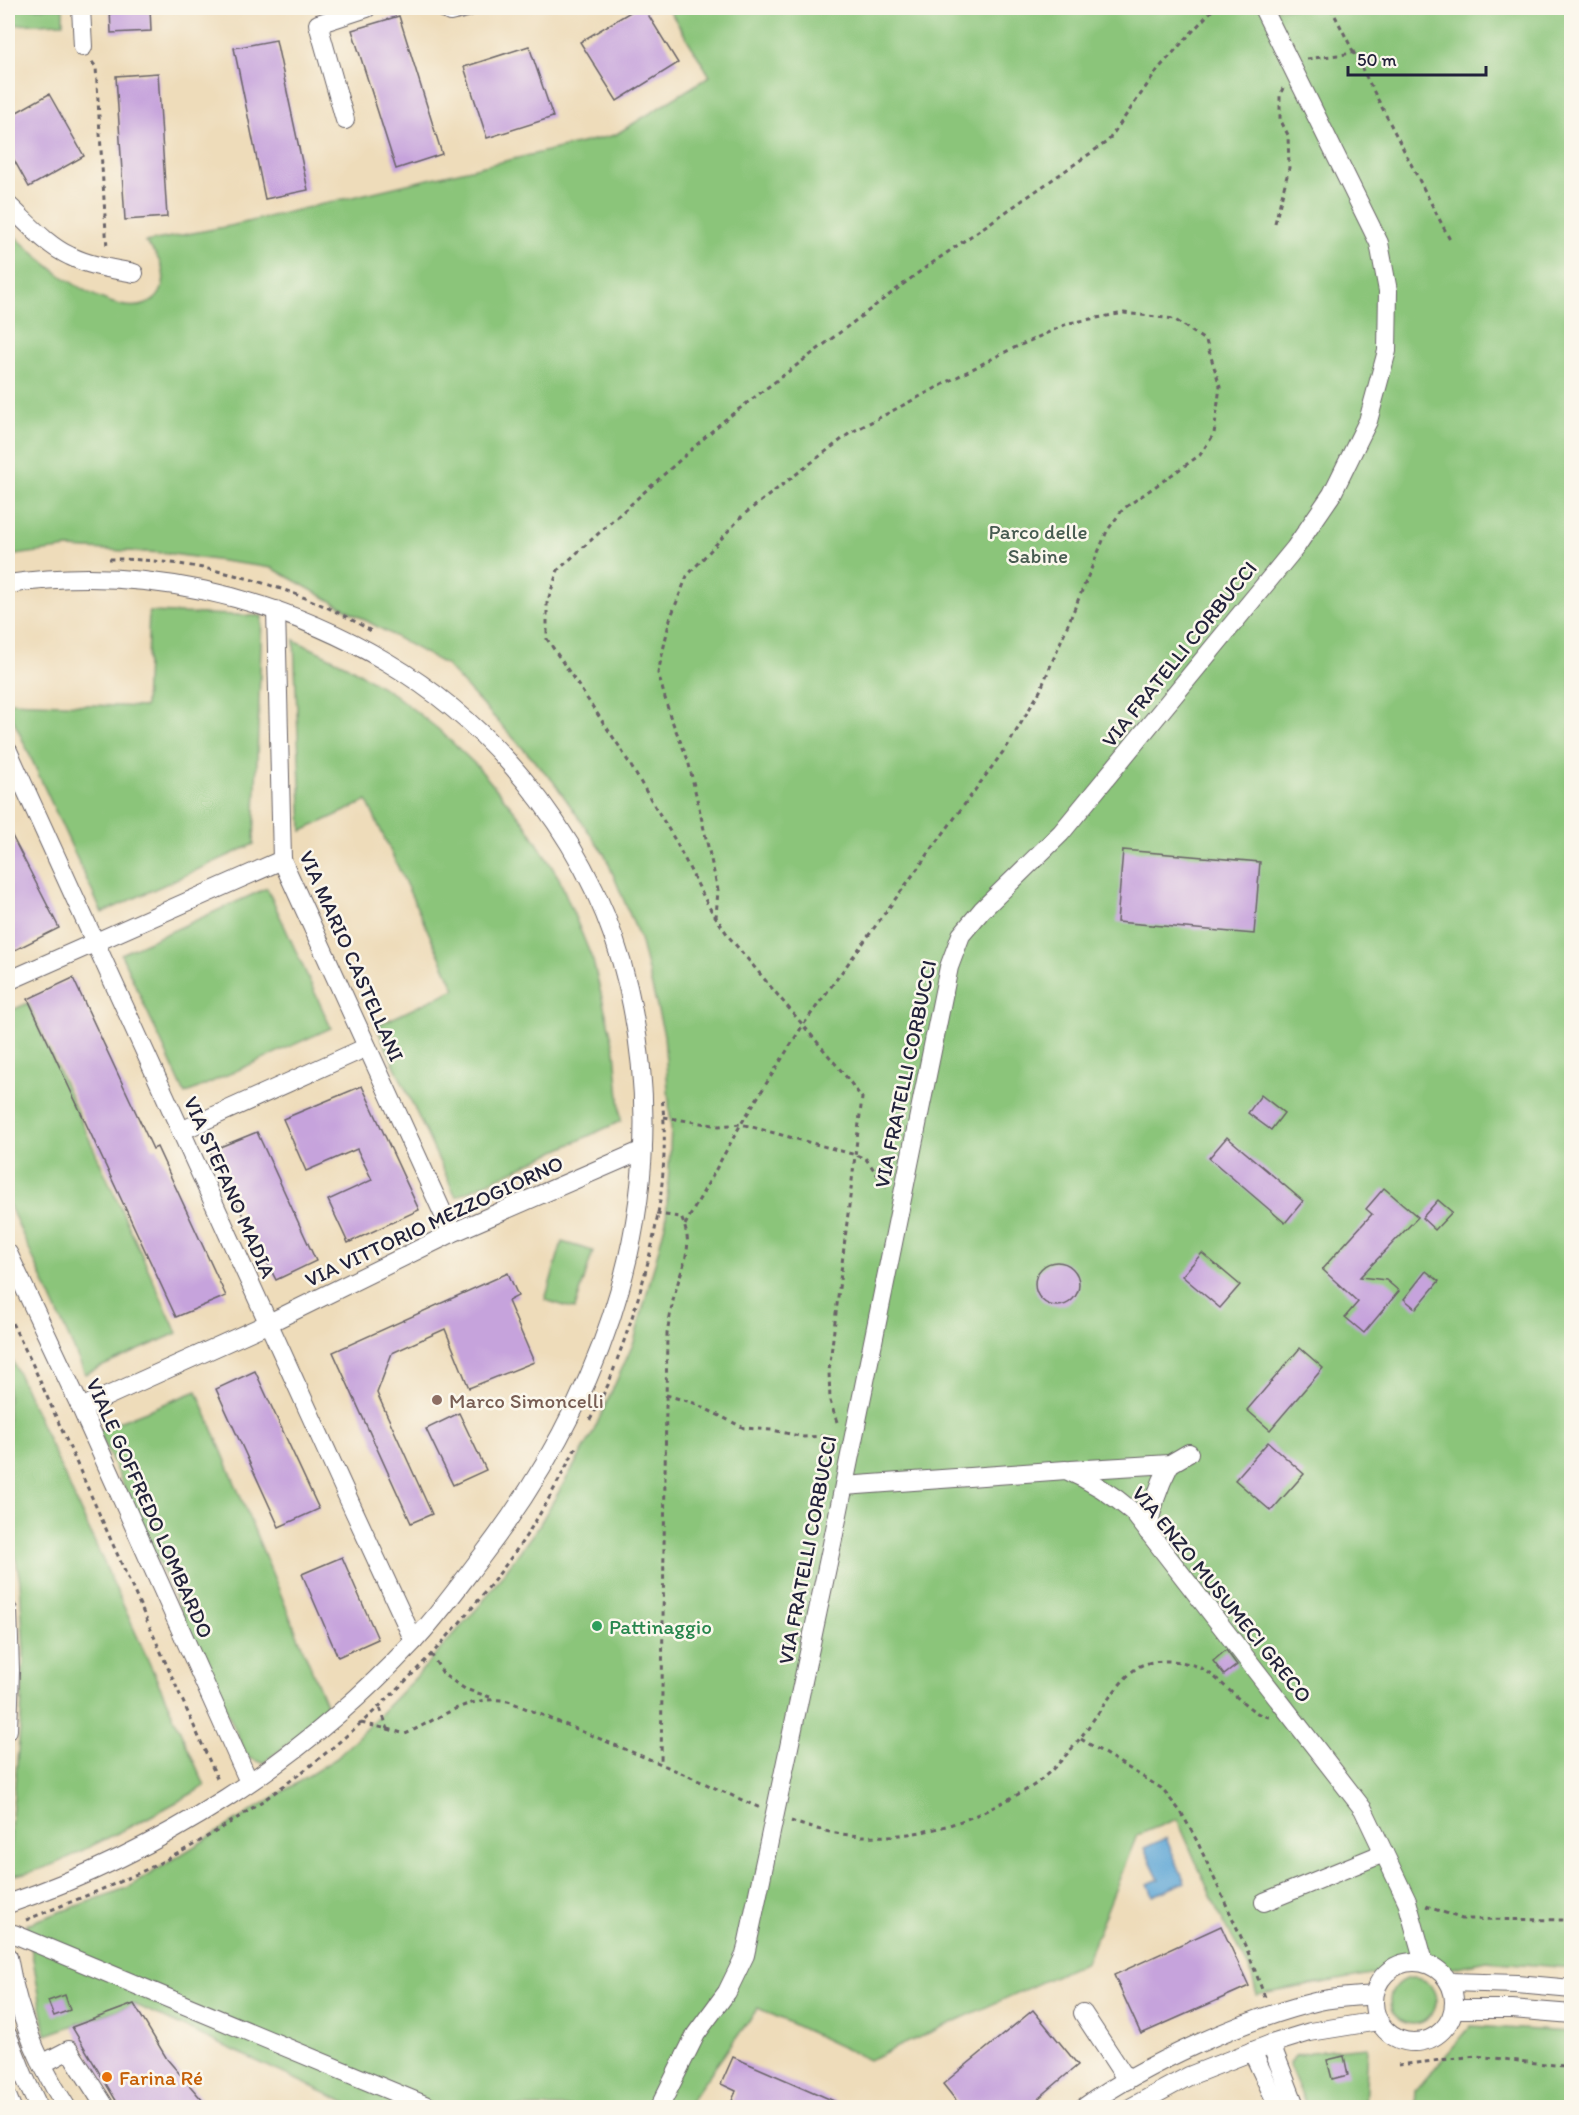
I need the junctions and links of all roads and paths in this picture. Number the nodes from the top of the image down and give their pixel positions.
1 (81, 8) edge
2 (367, 8) edge
3 (442, 8) edge
4 (467, 8) edge
5 (1214, 8) edge
6 (1263, 8) edge
7 (1331, 8) edge
8 (83, 47) joint
9 (1354, 53) dead end
10 (345, 120) dead end
11 (8, 205) edge
12 (109, 269) junction
13 (134, 273) dead end
14 (8, 584) edge
15 (276, 610) junction
16 (8, 751) edge
17 (282, 860) junction
18 (716, 917) junction
19 (94, 942) junction
20 (8, 981) edge
21 (803, 1025) junction
22 (367, 1047) junction
23 (664, 1117) dead end
24 (741, 1124) junction
25 (181, 1131) junction
26 (643, 1150) junction
27 (856, 1155) junction
28 (902, 1197) junction
29 (637, 1212) junction
30 (685, 1225) junction
31 (452, 1233) junction
32 (8, 1253) edge
33 (8, 1315) edge
34 (267, 1324) junction
35 (666, 1395) junction
36 (81, 1408) junction
37 (848, 1442) junction
38 (1189, 1453) dead end
39 (1170, 1464) junction
40 (1066, 1470) junction
41 (844, 1486) junction
42 (1148, 1532) junction
43 (8, 1610) edge
44 (414, 1641) junction
45 (431, 1654) dead end
46 (9, 1668) edge
47 (491, 1698) junction
48 (379, 1705) dead end
49 (1289, 1712) junction
50 (360, 1723) dead end
51 (388, 1729) junction
52 (8, 1730) edge
53 (1080, 1738) junction
54 (661, 1764) junction
55 (249, 1782) junction
56 (208, 1809) junction
57 (775, 1815) junction
58 (1384, 1853) junction
59 (1407, 1901) junction
60 (1264, 1902) dead end
61 (8, 1904) edge
62 (1572, 1920) edge
63 (14, 1934) dead end
64 (8, 1957) edge
65 (1424, 1962) junction
66 (1449, 1982) junction
67 (1572, 1989) edge
68 (1374, 1995) junction
69 (1454, 2008) junction
70 (1083, 2013) dead end
71 (1572, 2014) edge
72 (1272, 2016) junction
73 (1378, 2021) junction
74 (8, 2036) edge
75 (1271, 2044) junction
76 (1252, 2051) junction
77 (42, 2064) junction
78 (1398, 2065) dead end
79 (1572, 2067) edge
80 (1127, 2080) junction
81 (8, 2098) edge
82 (12, 2108) edge
83 (39, 2108) edge
84 (67, 2108) edge
85 (106, 2108) edge
86 (432, 2108) edge
87 (659, 2108) edge
88 (1083, 2108) edge
89 (1130, 2108) edge
90 (1279, 2108) edge
91 (1296, 2108) edge

1 - 8 street
2 - 10 street
3 - 4 street
5 - 18 path
6 - 28 street, VIA FRATELLI CORBUCCI
7 - 9 path
8 - 12 path
11 - 12 street
12 - 13 street
14 - 15 street
15 - 17 street, VIA MARIO CASTELLANI
15 - 26 street
16 - 19 street, VIA STEFANO MADIA
17 - 19 street
17 - 22 street, VIA MARIO CASTELLANI
18 - 21 path
18 - 21 path
19 - 20 street
19 - 25 street, VIA STEFANO MADIA
21 - 24 path
21 - 27 path
22 - 25 street
22 - 31 street, VIA MARIO CASTELLANI
23 - 24 path
24 - 27 path
24 - 30 path
25 - 34 street, VIA STEFANO MADIA
26 - 29 street
26 - 31 street, VIA VITTORIO MEZZOGIORNO
27 - 28 path
27 - 37 path
28 - 37 street, VIA FRATELLI CORBUCCI
29 - 30 path
29 - 44 street
30 - 35 path
31 - 34 street, VIA VITTORIO MEZZOGIORNO
32 - 36 street, VIALE GOFFREDO LOMBARDO
33 - 56 path
34 - 36 street, VIA VITTORIO MEZZOGIORNO
34 - 44 street, VIA STEFANO MADIA
35 - 37 path
35 - 54 path
36 - 55 street, VIALE GOFFREDO LOMBARDO
37 - 41 street, VIA FRATELLI CORBUCCI
38 - 39 street
39 - 40 street
39 - 42 street
40 - 41 street, VIA ENZO MUSUMECI GRECO
40 - 42 street, VIA ENZO MUSUMECI GRECO
41 - 57 street, VIA FRATELLI CORBUCCI
42 - 49 street, VIA ENZO MUSUMECI GRECO
43 - 46 street
44 - 55 street
45 - 47 path
46 - 52 street
47 - 51 path
47 - 54 path
48 - 51 path
49 - 53 path
49 - 58 street, VIA ENZO MUSUMECI GRECO
50 - 51 path
53 - 57 path
53 - 72 path
54 - 57 path
55 - 56 street
56 - 61 street
57 - 87 street, VIA FRATELLI CORBUCCI
58 - 59 street, VIA ENZO MUSUMECI GRECO
58 - 60 street
59 - 62 path
59 - 65 street, VIA ENZO MUSUMECI GRECO
63 - 86 street
64 - 77 street
65 - 66 street
65 - 68 street
66 - 67 street
66 - 69 street
68 - 72 street
68 - 73 street
69 - 71 street
69 - 73 street
70 - 80 street
72 - 80 street
73 - 75 street
74 - 83 street
75 - 76 street
75 - 91 street
76 - 89 street
76 - 90 street
77 - 84 street
77 - 85 street
78 - 79 path
80 - 88 street
81 - 82 street

